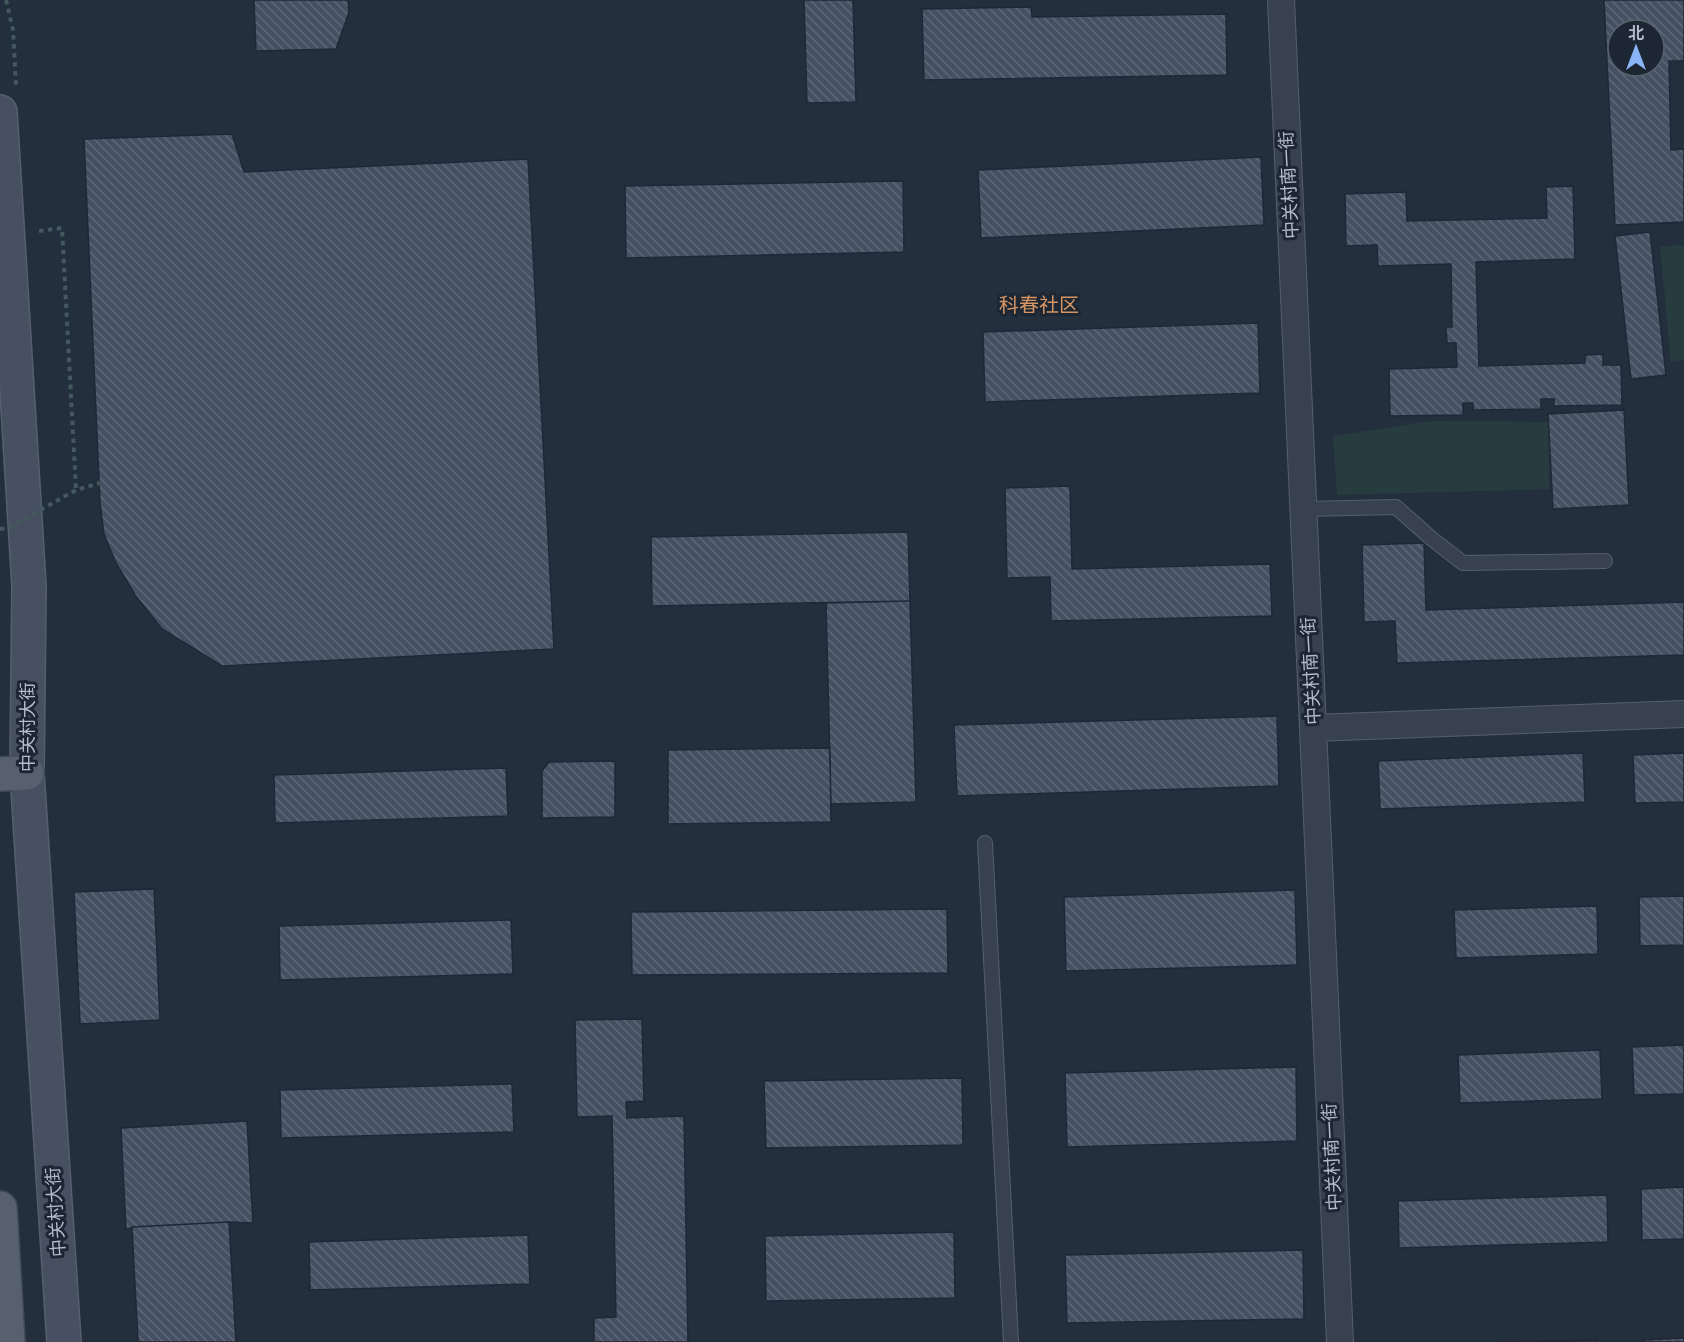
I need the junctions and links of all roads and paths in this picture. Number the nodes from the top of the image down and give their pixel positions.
1 (1281, 0) edge
2 (0, 112) edge
3 (37, 232) dead end
4 (100, 483) dead end
5 (76, 490) junction
6 (1304, 509) junction
7 (0, 529) edge
8 (1605, 561) dead end
9 (1684, 714) edge
10 (1314, 728) junction
11 (14, 773) edge
12 (985, 843) dead end
13 (0, 1208) edge
14 (8, 1342) edge
15 (64, 1342) edge
16 (1011, 1342) edge
17 (1341, 1342) edge

1 - 6 street, 中关村南一街
2 - 11 street, 中关村大街
3 - 5 path
4 - 5 path, bridge
5 - 7 path, bridge
6 - 8 lane
6 - 10 street, 中关村南一街
9 - 10 street
10 - 17 street, 中关村南一街
11 - 15 street, 中关村大街
12 - 16 lane
13 - 14 main road

